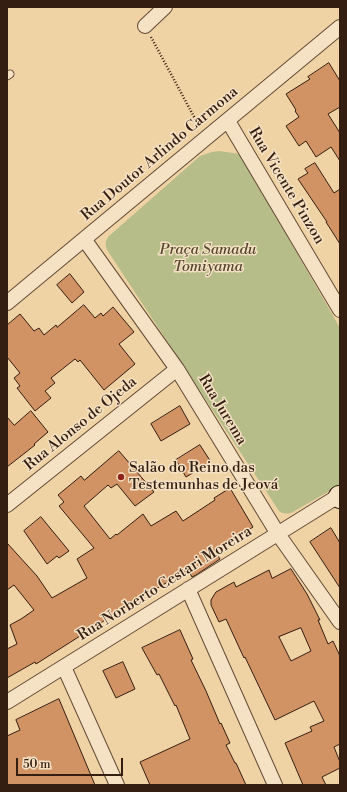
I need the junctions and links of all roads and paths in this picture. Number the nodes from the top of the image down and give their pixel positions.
1 (165, 7) edge
2 (145, 26) joint
3 (338, 33) edge
4 (228, 120) junction
5 (206, 138) junction
6 (84, 239) junction
7 (7, 303) edge
8 (340, 310) edge
9 (177, 369) junction
10 (340, 496) edge
11 (7, 505) edge
12 (278, 534) junction
13 (188, 590) junction
14 (340, 622) edge
15 (64, 667) junction
16 (7, 702) edge
17 (117, 785) edge
18 (275, 785) edge

1 - 2 street
2 - 5 path
3 - 4 street, Rua Doutor Arlindo Carmona
4 - 5 street, Rua Doutor Arlindo Carmona
4 - 8 street, Rua Vicente Pinzon
5 - 6 street, Rua Doutor Arlindo Carmona
6 - 7 street, Rua Doutor Arlindo Carmona
6 - 9 street, Rua Jurema
9 - 11 street, Rua Alonso de Ojeda
9 - 12 street, Rua Jurema
10 - 12 street, Rua Norberto Cestari Moreira
12 - 13 street, Rua Norberto Cestari Moreira
12 - 14 street, Rua Jurema
13 - 15 street, Rua Norberto Cestari Moreira
13 - 18 street
15 - 16 street, Rua Norberto Cestari Moreira
15 - 17 street

